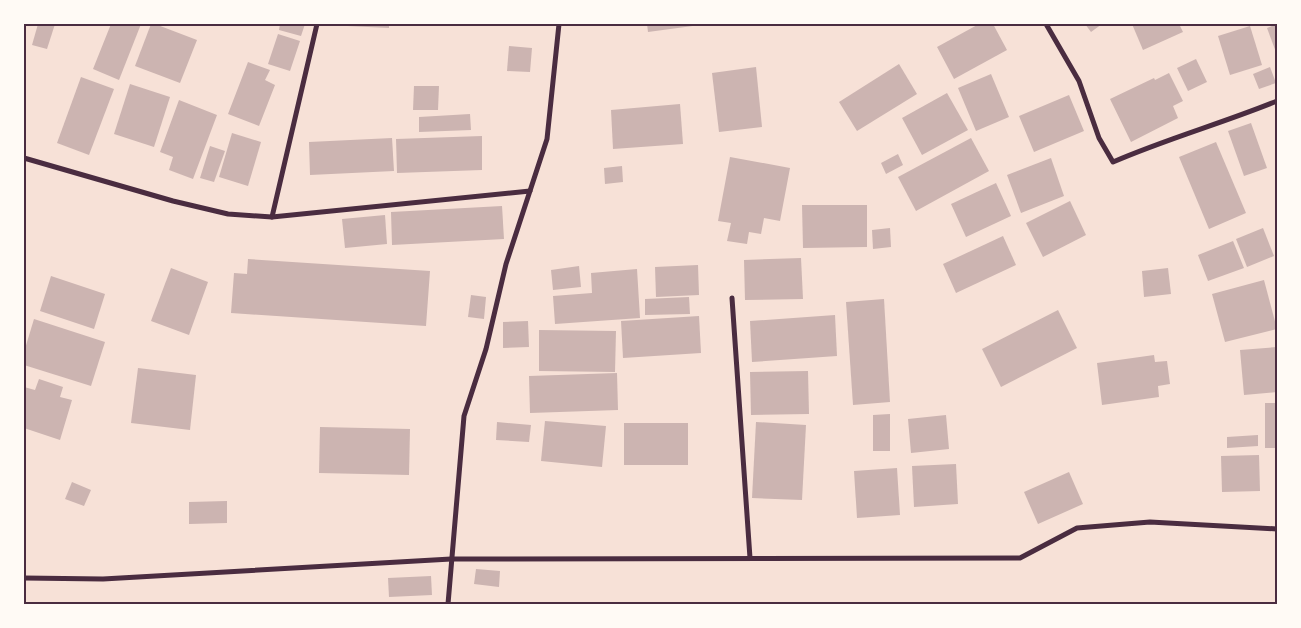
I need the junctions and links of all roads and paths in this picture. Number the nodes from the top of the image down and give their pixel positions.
1 (317, 24) edge
2 (559, 24) edge
3 (1046, 24) edge
4 (1277, 101) edge
5 (24, 158) edge
6 (530, 191) junction
7 (272, 217) junction
8 (732, 298) dead end
9 (1277, 529) edge
10 (451, 558) junction
11 (750, 558) junction
12 (24, 578) edge
13 (448, 604) edge

1 - 7 street
2 - 6 street
3 - 4 street
5 - 7 street
6 - 7 street
6 - 10 street
8 - 11 street
9 - 11 street
10 - 11 street
10 - 12 street
10 - 13 street

